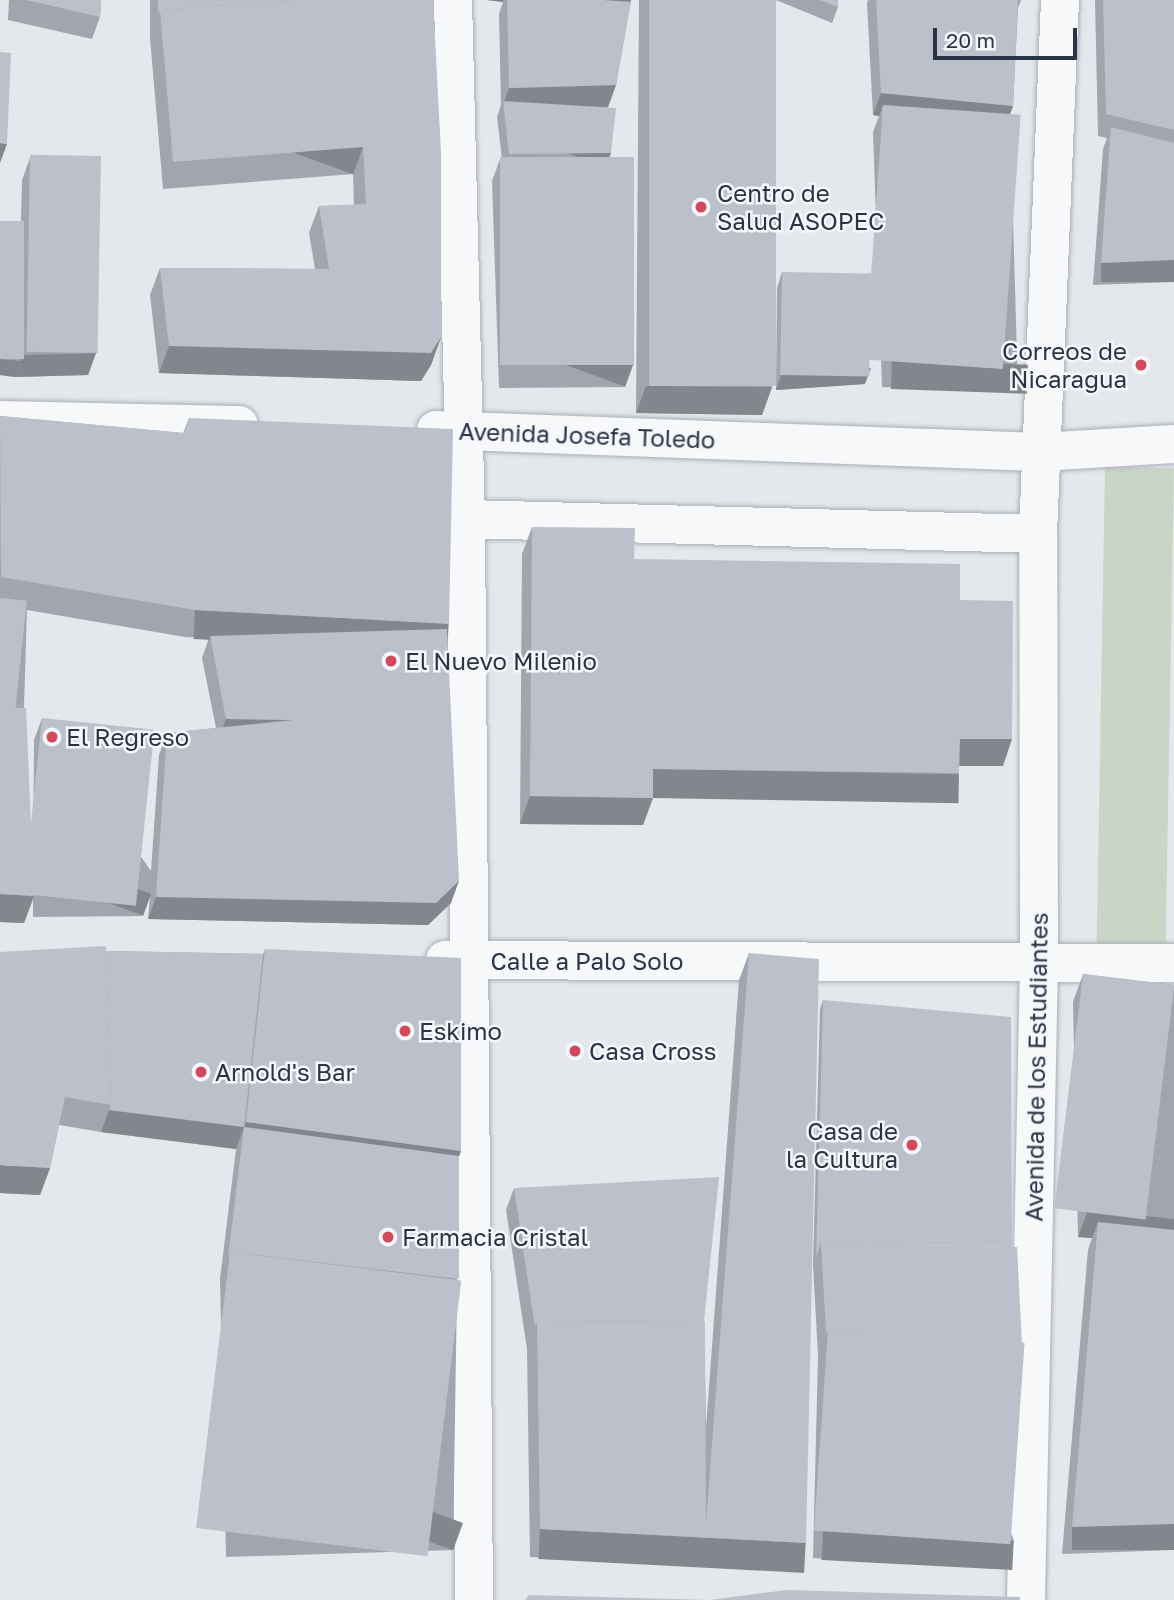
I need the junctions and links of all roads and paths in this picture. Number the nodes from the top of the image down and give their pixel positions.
1 (453, 0) edge
2 (1060, 0) edge
3 (0, 420) edge
4 (280, 426) edge
5 (392, 429) edge
6 (462, 430) junction
7 (1174, 444) edge
8 (1040, 452) junction
9 (466, 519) junction
10 (1038, 534) junction
11 (401, 960) edge
12 (470, 961) junction
13 (1039, 962) junction
14 (1174, 963) edge
15 (474, 1600) edge
16 (1026, 1600) edge

1 - 6 street
2 - 8 street, Avenida de los Estudiantes
3 - 4 street
5 - 6 street, Avenida Josefa Toledo
6 - 8 street, Avenida Josefa Toledo
6 - 9 street
7 - 8 street, Avenida Josefa Toledo
8 - 10 street, Avenida de los Estudiantes
9 - 10 street
9 - 12 street
10 - 13 street, Avenida de los Estudiantes
11 - 12 street, Calle a Palo Solo
12 - 13 street, Calle a Palo Solo
12 - 15 street
13 - 14 street, Calle a Palo Solo
13 - 16 street, Avenida de los Estudiantes

